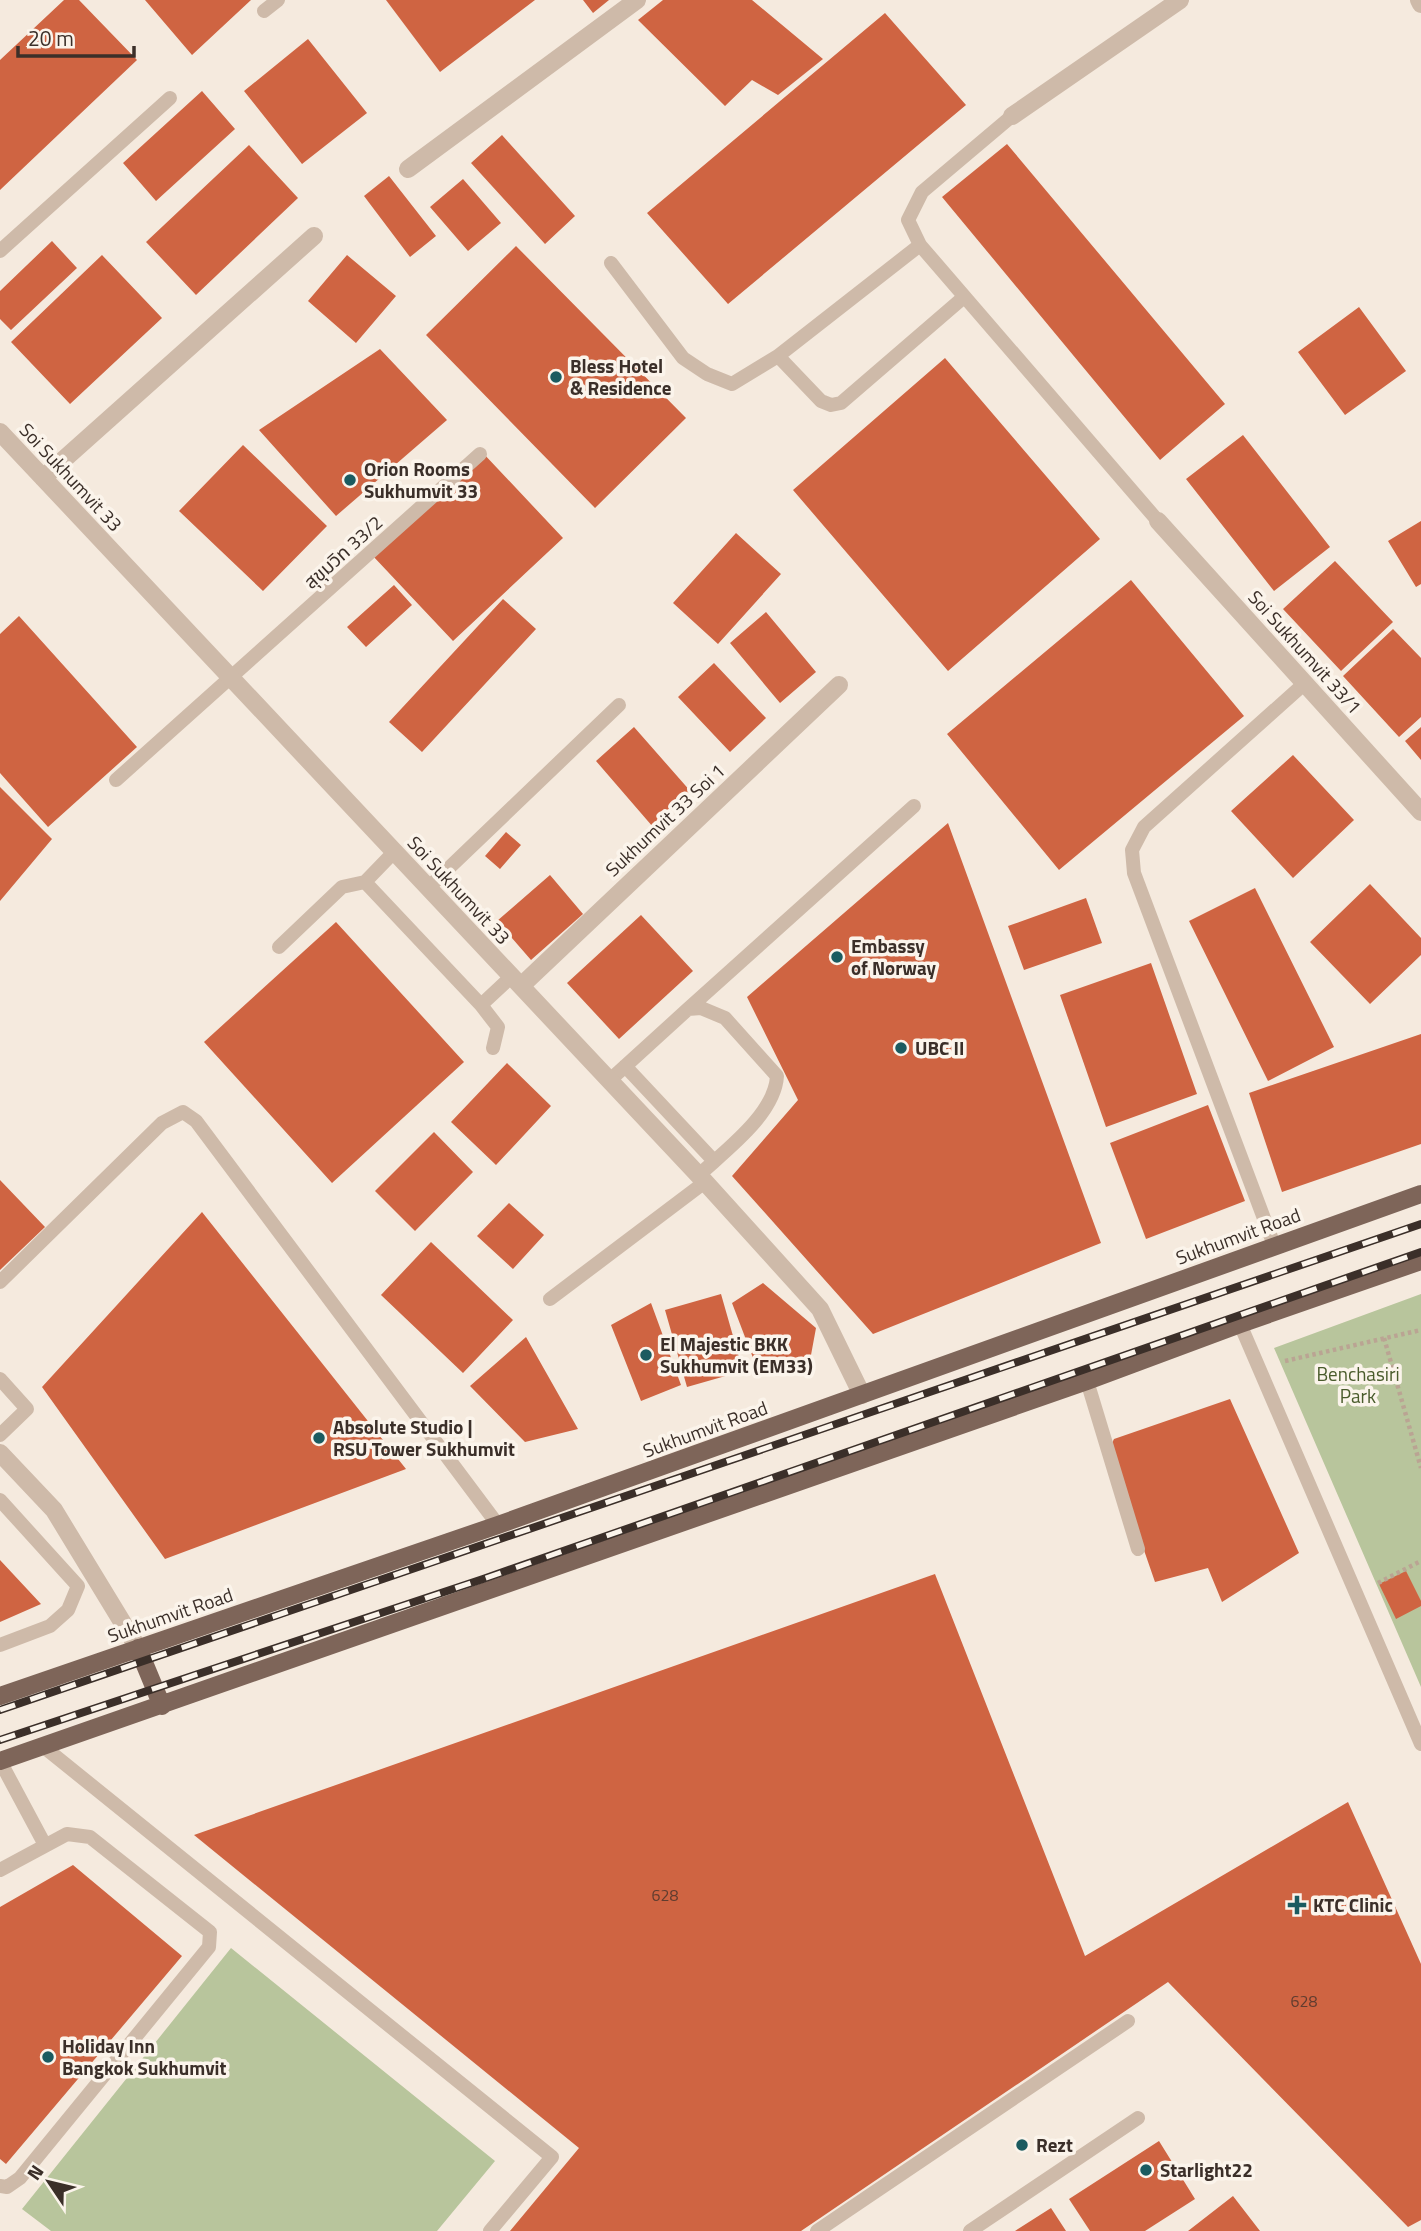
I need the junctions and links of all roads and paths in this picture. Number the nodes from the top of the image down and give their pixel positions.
1 (278, 0) edge
2 (638, 0) edge
3 (1180, 0) edge
4 (264, 11) dead end
5 (170, 98) dead end
6 (1012, 116) joint
7 (408, 169) dead end
8 (314, 236) dead end
9 (920, 245) junction
10 (0, 251) edge
11 (611, 263) dead end
12 (964, 297) junction
13 (778, 356) junction
14 (0, 432) edge
15 (480, 454) dead end
16 (43, 478) junction
17 (1158, 520) joint
18 (231, 678) junction
19 (1305, 683) junction
20 (839, 685) dead end
21 (619, 705) dead end
22 (116, 780) dead end
23 (914, 806) dead end
24 (1421, 812) edge
25 (394, 852) junction
26 (365, 882) junction
27 (428, 888) junction
28 (279, 947) dead end
29 (516, 981) junction
30 (481, 1005) junction
31 (688, 1009) junction
32 (492, 1048) dead end
33 (625, 1066) junction
34 (610, 1080) junction
35 (714, 1161) junction
36 (702, 1178) junction
37 (1421, 1194) edge
38 (1274, 1245) junction
39 (1421, 1261) edge
40 (0, 1282) edge
41 (550, 1299) dead end
42 (1240, 1324) junction
43 (1421, 1330) edge
44 (1384, 1338) junction
45 (1258, 1371) junction
46 (0, 1379) edge
47 (1087, 1381) junction
48 (862, 1395) junction
49 (0, 1436) edge
50 (0, 1454) edge
51 (1421, 1468) edge
52 (0, 1500) edge
53 (498, 1525) junction
54 (1138, 1549) dead end
55 (1421, 1561) edge
56 (1356, 1595) junction
57 (0, 1645) edge
58 (138, 1648) junction
59 (0, 1696) edge
60 (162, 1706) junction
61 (1421, 1744) edge
62 (44, 1746) junction
63 (0, 1761) edge
64 (45, 1845) junction
65 (0, 1870) edge
66 (1128, 2021) dead end
67 (1138, 2118) dead end
68 (0, 2186) edge
69 (490, 2231) edge
70 (817, 2231) edge
71 (970, 2231) edge

1 - 4 lane
2 - 7 street
3 - 6 street
5 - 10 lane
6 - 9 lane
8 - 16 street
9 - 12 lane
9 - 13 lane
11 - 13 lane
12 - 13 lane
12 - 17 lane
14 - 16 street, Soi Sukhumvit 33
15 - 18 lane, สุขุมวิท 33/2
16 - 18 street, Soi Sukhumvit 33
17 - 19 street, Soi Sukhumvit 33/1
18 - 22 lane, สุขุมวิท 33/2
18 - 25 street, Soi Sukhumvit 33
19 - 24 street, Soi Sukhumvit 33/1
19 - 38 lane
20 - 29 street, Sukhumvit 33 Soi 1
21 - 27 lane
23 - 31 lane
25 - 26 lane
25 - 27 street, Soi Sukhumvit 33
26 - 28 lane
26 - 30 lane
27 - 29 street, Soi Sukhumvit 33
29 - 30 lane
29 - 34 street, Soi Sukhumvit 33
30 - 32 lane
31 - 33 lane
31 - 35 lane
33 - 34 lane
33 - 35 lane
34 - 36 street, Soi Sukhumvit 33
35 - 36 lane
36 - 41 lane
36 - 48 street, Soi Sukhumvit 33
37 - 38 main road, Sukhumvit Road
38 - 48 main road, Sukhumvit Road
39 - 42 main road
40 - 53 lane
42 - 45 lane
42 - 47 main road
43 - 44 path
44 - 45 path
44 - 51 path
45 - 56 lane
46 - 49 lane
47 - 54 lane
47 - 60 main road
48 - 53 main road, Sukhumvit Road
50 - 58 street
52 - 57 lane
53 - 58 main road, Sukhumvit Road
55 - 56 path
56 - 61 lane
58 - 59 main road, Sukhumvit Road
58 - 60 main road
60 - 62 main road
62 - 63 main road
62 - 69 lane
63 - 64 lane
64 - 65 lane
64 - 68 lane
66 - 70 lane
67 - 71 lane

